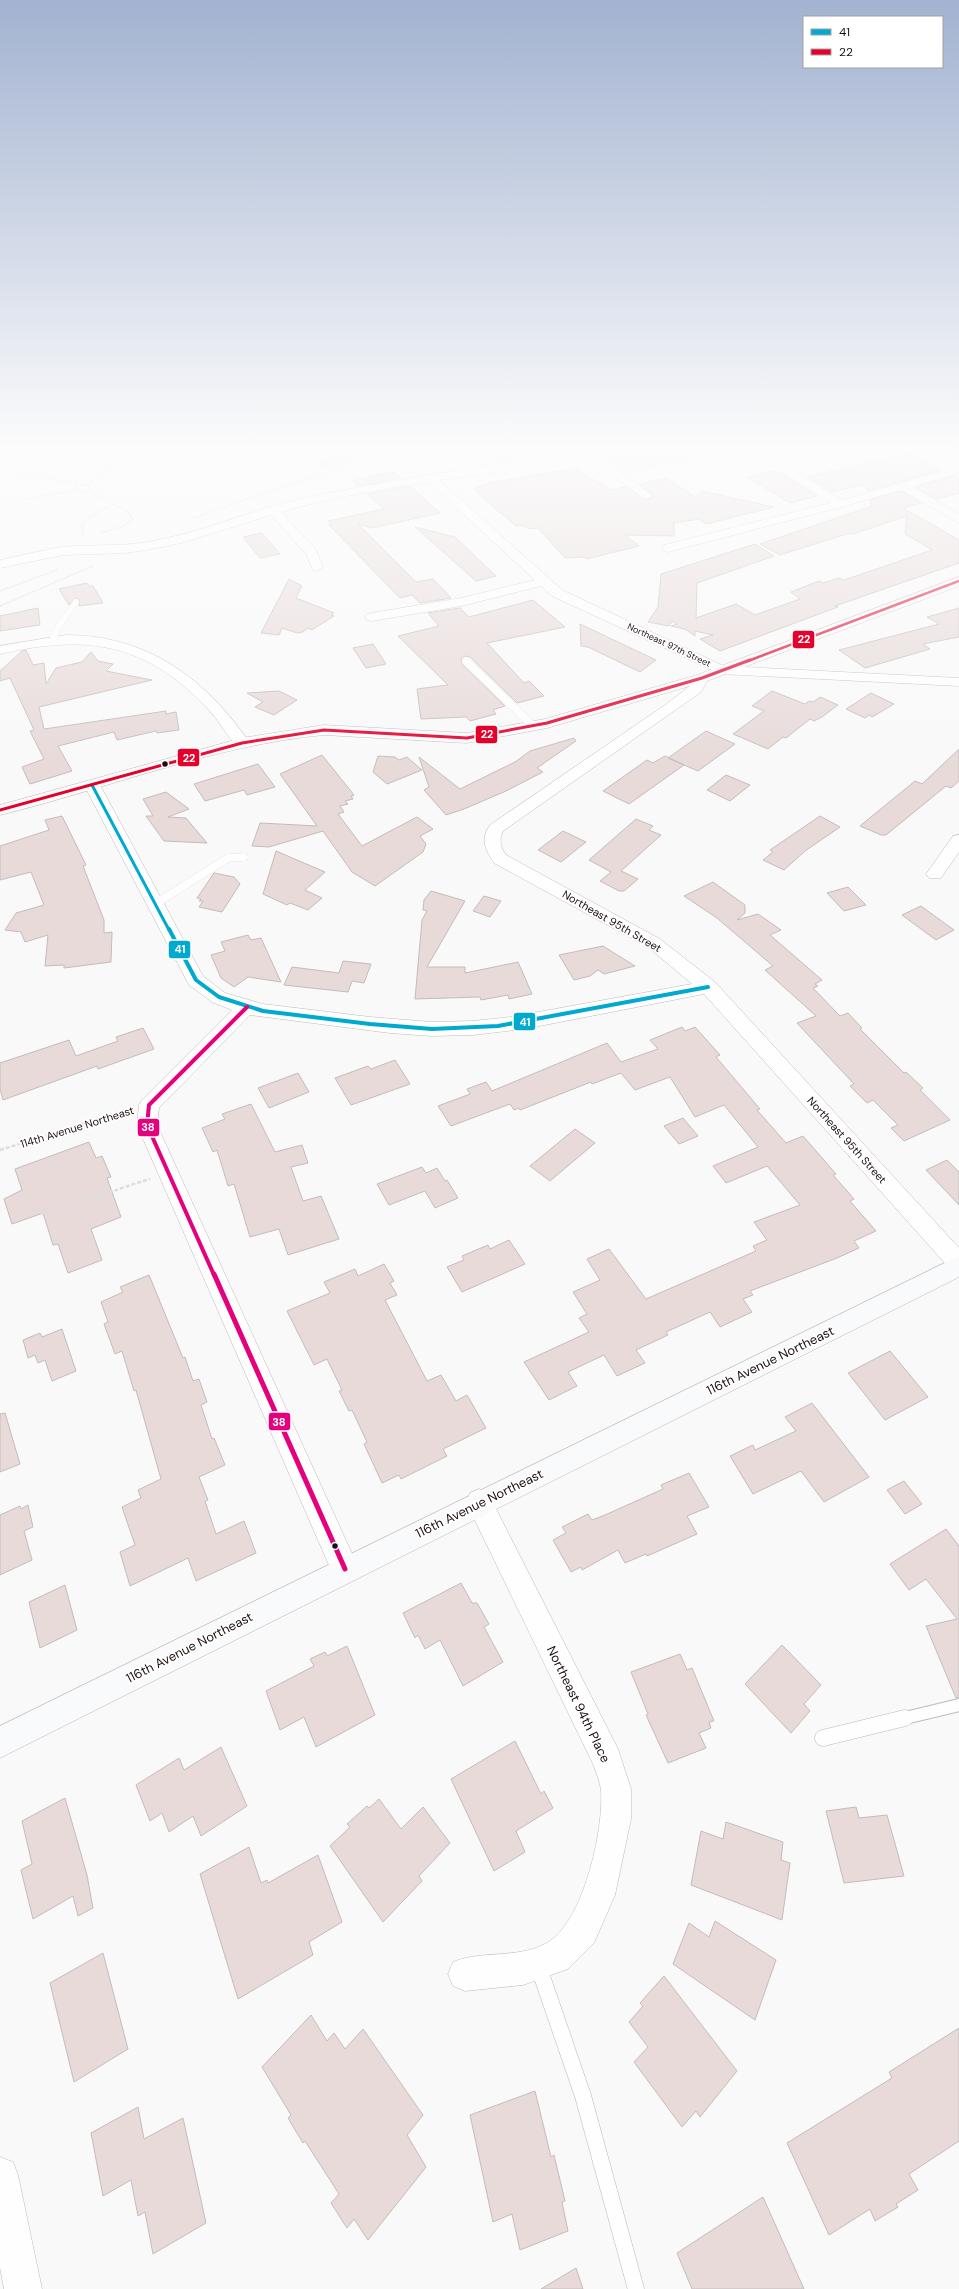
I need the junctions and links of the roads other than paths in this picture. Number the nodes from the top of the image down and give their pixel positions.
1 (25, 558) edge
2 (314, 558) edge
3 (518, 558) edge
4 (0, 564) edge
5 (317, 567) dead end
6 (544, 581) junction
7 (959, 581) edge
8 (76, 602) dead end
9 (372, 618) dead end
10 (52, 641) junction
11 (0, 650) edge
12 (466, 661) dead end
13 (721, 670) junction
14 (702, 678) junction
15 (959, 682) edge
16 (532, 725) junction
17 (242, 743) junction
18 (92, 785) junction
19 (0, 810) edge
20 (959, 840) edge
21 (244, 857) dead end
22 (935, 874) dead end
23 (155, 904) junction
24 (708, 987) junction
25 (247, 1007) junction
26 (959, 1263) edge
27 (959, 1266) edge
28 (479, 1502) junction
29 (345, 1569) junction
30 (959, 1705) edge
31 (822, 1738) dead end
32 (0, 1742) edge
33 (538, 1963) junction
34 (466, 1974) dead end
35 (0, 2175) edge
36 (23, 2289) edge
37 (636, 2289) edge

1 - 4 street
2 - 5 street
3 - 6 street, Northeast 97th Street
6 - 9 street
6 - 13 street, Northeast 97th Street
7 - 13 street
8 - 10 lane
10 - 11 street
10 - 17 street
12 - 16 lane
13 - 14 street
13 - 15 street, Northeast 97th Street
14 - 16 street
14 - 24 street, Northeast 95th Street
16 - 17 street
17 - 18 street
18 - 19 street
18 - 23 street
20 - 22 street
21 - 23 lane
23 - 25 street
24 - 25 street
24 - 26 street, Northeast 95th Street
25 - 29 street, 114th Avenue Northeast
27 - 28 street, 116th Avenue Northeast
28 - 29 street, 116th Avenue Northeast
28 - 33 street, Northeast 94th Place
29 - 32 street, 116th Avenue Northeast
30 - 31 lane
33 - 34 street, Northeast 94th Place
33 - 37 lane
35 - 36 street

